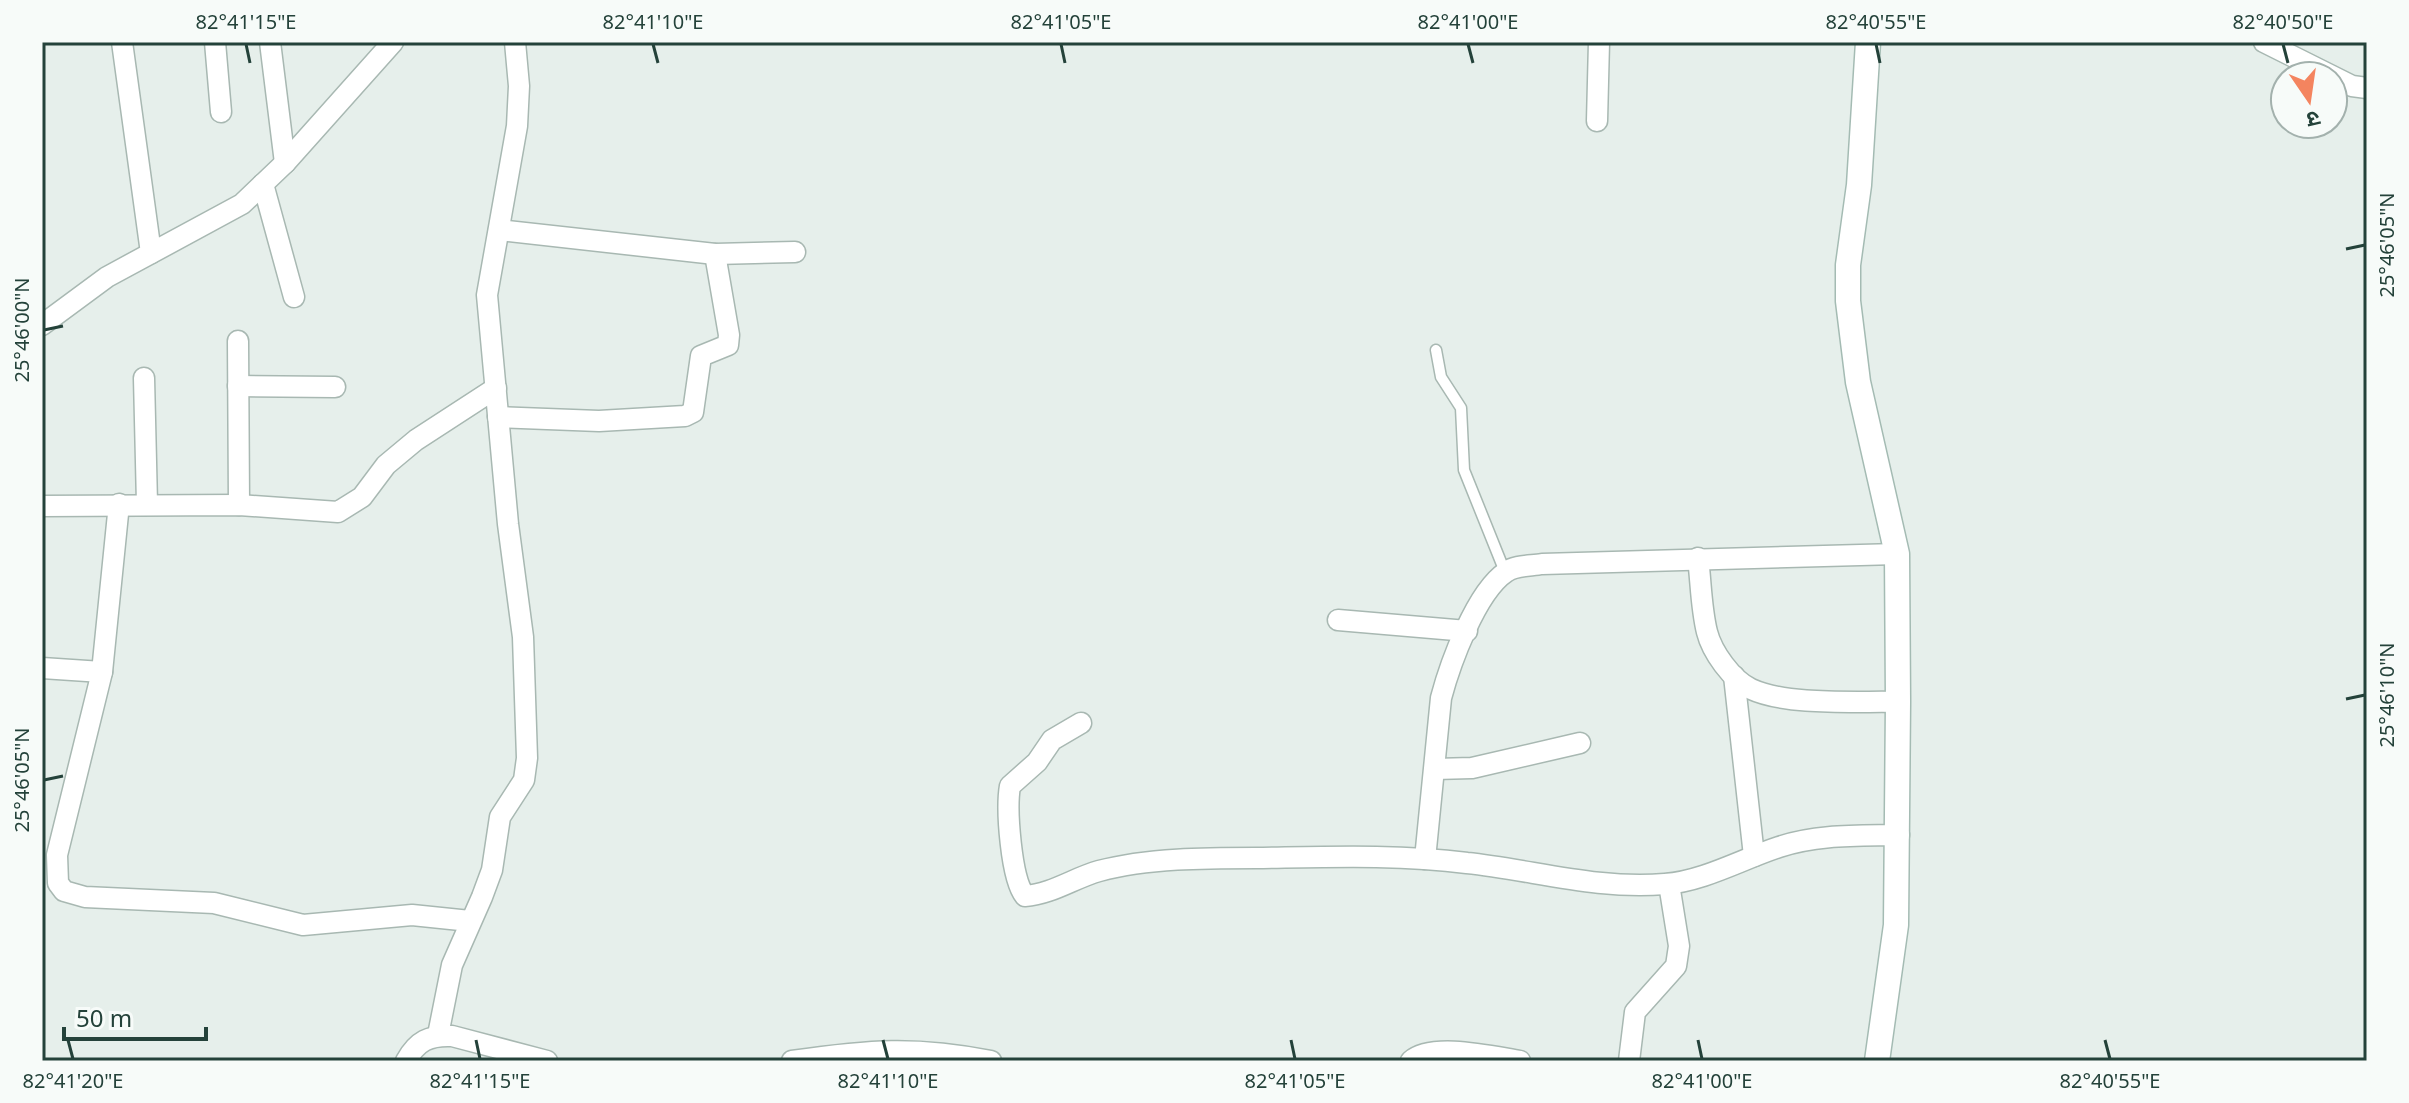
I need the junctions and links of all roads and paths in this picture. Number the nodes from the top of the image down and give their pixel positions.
1 (122, 42) edge
2 (215, 42) edge
3 (270, 42) edge
4 (393, 42) edge
5 (515, 42) edge
6 (1599, 42) edge
7 (1868, 42) edge
8 (2264, 42) edge
9 (2367, 88) edge
10 (221, 112) dead end
11 (1597, 121) dead end
12 (285, 163) junction
13 (263, 184) junction
14 (499, 230) junction
15 (795, 252) dead end
16 (151, 253) junction
17 (715, 254) junction
18 (294, 297) dead end
19 (42, 325) edge
20 (238, 341) dead end
21 (1436, 350) dead end
22 (144, 378) dead end
23 (238, 386) junction
24 (335, 387) dead end
25 (496, 388) junction
26 (498, 417) junction
27 (119, 504) junction
28 (147, 504) junction
29 (239, 505) junction
30 (42, 506) edge
31 (1897, 554) junction
32 (1698, 558) junction
33 (1505, 572) junction
34 (1338, 620) dead end
35 (1467, 631) junction
36 (42, 668) edge
37 (102, 672) junction
38 (1734, 676) junction
39 (1898, 702) junction
40 (1081, 723) dead end
41 (1580, 743) dead end
42 (1435, 769) junction
43 (1899, 835) junction
44 (1754, 856) junction
45 (1425, 859) junction
46 (1669, 884) junction
47 (470, 921) junction
48 (438, 1035) junction
49 (406, 1061) edge
50 (547, 1061) edge
51 (792, 1061) edge
52 (991, 1061) edge
53 (1411, 1061) edge
54 (1520, 1061) edge
55 (1629, 1061) edge
56 (1877, 1061) edge

1 - 16 street
2 - 10 street
3 - 12 street
4 - 12 street
5 - 14 street
6 - 11 street
7 - 31 street
8 - 9 street
12 - 13 street
13 - 16 street
13 - 18 street
14 - 17 street
14 - 25 street
15 - 17 street
16 - 19 street
17 - 26 street
20 - 23 street
21 - 33 lane
22 - 28 street
23 - 24 street
23 - 29 street
25 - 26 street
25 - 29 street
26 - 47 street
27 - 28 street
27 - 30 street
27 - 37 street
28 - 29 street
31 - 32 street
31 - 39 street
32 - 33 street
32 - 38 street
33 - 35 street
34 - 35 street
35 - 42 street
36 - 37 street
37 - 47 street
38 - 39 street
38 - 44 street
39 - 43 street
40 - 45 street
41 - 42 street
42 - 45 street
43 - 44 street
43 - 56 street
44 - 46 street
45 - 46 street
46 - 55 street
47 - 48 street
48 - 49 street
48 - 50 street
51 - 52 street
53 - 54 street

